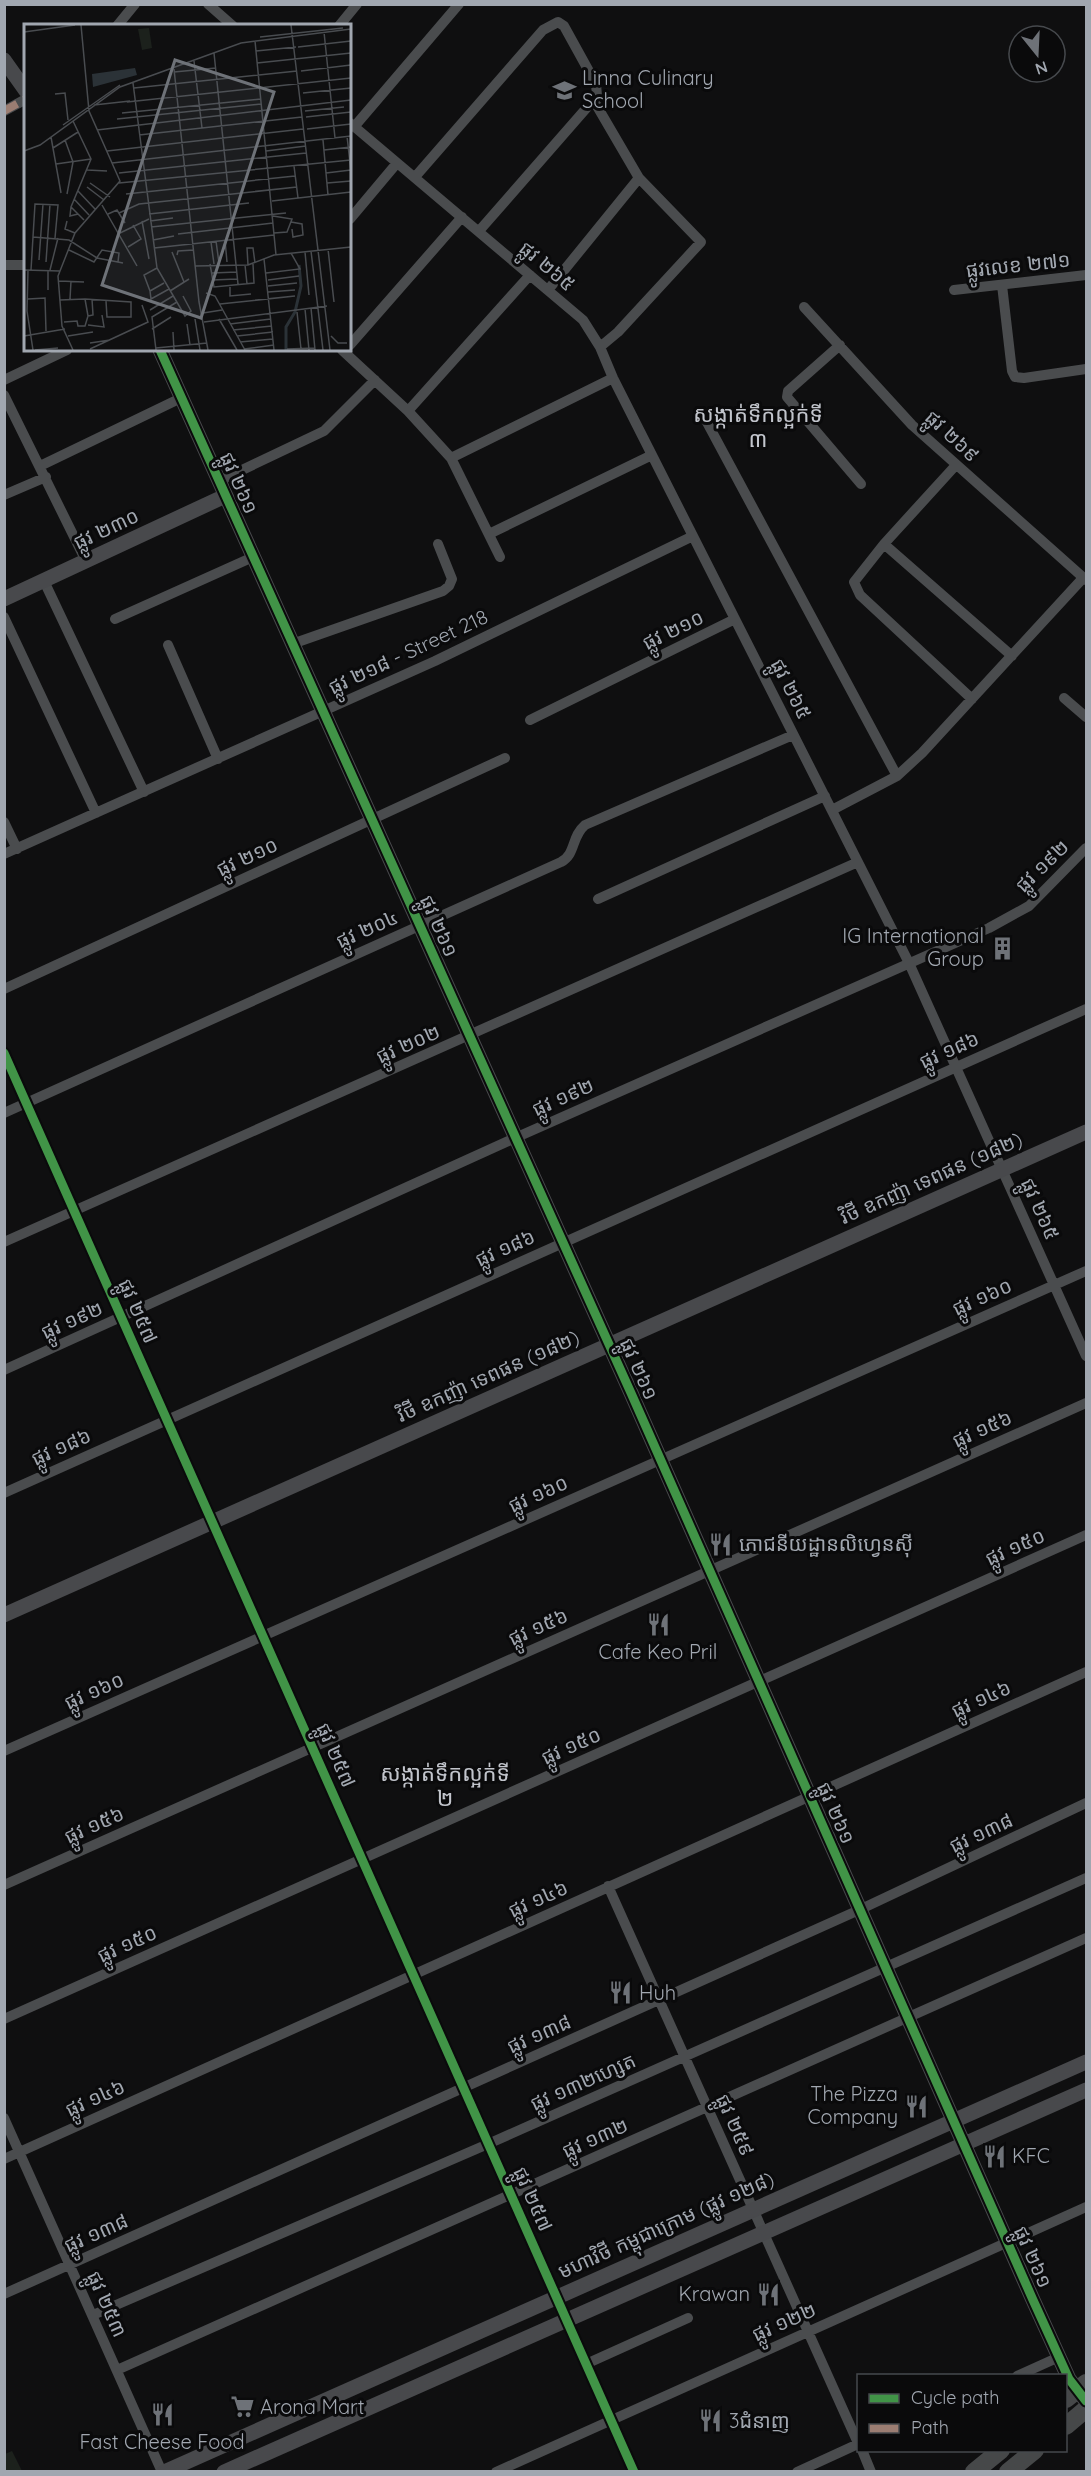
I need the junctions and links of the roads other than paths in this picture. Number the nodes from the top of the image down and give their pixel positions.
1 (135, 4) edge
2 (208, 4) edge
3 (357, 4) edge
4 (459, 4) edge
5 (119, 24) edge
6 (231, 24) edge
7 (341, 24) edge
8 (4, 60) edge
9 (24, 88) edge
10 (24, 100) edge
11 (594, 101) junction
12 (4, 111) edge
13 (352, 125) edge
14 (397, 163) junction
15 (415, 177) junction
16 (639, 178) junction
17 (462, 217) junction
18 (351, 218) edge
19 (479, 231) junction
20 (4, 265) edge
21 (24, 265) edge
22 (530, 275) junction
23 (1086, 276) edge
24 (1002, 285) junction
25 (548, 290) junction
26 (954, 290) dead end
27 (804, 307) dead end
28 (351, 342) edge
29 (840, 345) junction
30 (600, 347) junction
31 (65, 351) edge
32 (160, 351) edge
33 (347, 351) edge
34 (1086, 369) edge
35 (613, 378) junction
36 (4, 380) edge
37 (375, 380) junction
38 (4, 395) edge
39 (181, 398) junction
40 (408, 411) junction
41 (9, 414) edge
42 (703, 415) dead end
43 (652, 455) junction
44 (451, 458) junction
45 (956, 465) junction
46 (40, 466) junction
47 (46, 477) junction
48 (219, 481) junction
49 (861, 484) dead end
50 (4, 495) edge
51 (225, 496) junction
52 (489, 534) junction
53 (693, 536) junction
54 (438, 544) dead end
55 (884, 544) junction
56 (253, 557) junction
57 (500, 557) dead end
58 (86, 561) junction
59 (1085, 578) edge
60 (44, 581) junction
61 (4, 599) edge
62 (4, 618) edge
63 (115, 619) dead end
64 (735, 619) junction
65 (292, 644) junction
66 (168, 645) dead end
67 (1012, 656) junction
68 (1064, 698) dead end
69 (972, 699) junction
70 (323, 711) junction
71 (1086, 717) edge
72 (530, 720) dead end
73 (794, 735) junction
74 (505, 758) dead end
75 (218, 759) junction
76 (897, 776) junction
77 (144, 792) junction
78 (825, 796) junction
79 (832, 810) junction
80 (96, 813) junction
81 (371, 819) junction
82 (4, 822) edge
83 (1086, 848) edge
84 (17, 849) junction
85 (4, 854) edge
86 (858, 862) junction
87 (598, 899) dead end
88 (419, 925) junction
89 (909, 963) junction
90 (4, 989) edge
91 (1086, 1009) edge
92 (469, 1036) junction
93 (4, 1053) edge
94 (956, 1066) junction
95 (27, 1103) junction
96 (4, 1113) edge
97 (1086, 1132) edge
98 (515, 1138) junction
99 (1002, 1169) junction
100 (75, 1212) junction
101 (4, 1242) edge
102 (562, 1242) junction
103 (1086, 1271) edge
104 (1054, 1285) junction
105 (122, 1318) junction
106 (608, 1345) junction
107 (1086, 1356) edge
108 (4, 1370) edge
109 (1086, 1402) edge
110 (167, 1419) junction
111 (659, 1460) junction
112 (4, 1493) edge
113 (212, 1522) junction
114 (1086, 1535) edge
115 (708, 1571) junction
116 (4, 1615) edge
117 (263, 1636) junction
118 (1086, 1672) edge
119 (758, 1682) junction
120 (313, 1748) junction
121 (4, 1751) edge
122 (809, 1797) junction
123 (1086, 1803) edge
124 (362, 1859) junction
125 (1086, 1878) edge
126 (4, 1885) edge
127 (608, 1886) junction
128 (859, 1910) junction
129 (1086, 1938) edge
130 (884, 1968) junction
131 (413, 1975) junction
132 (659, 2000) junction
133 (907, 2018) junction
134 (4, 2019) edge
135 (685, 2057) junction
136 (1086, 2062) edge
137 (463, 2088) junction
138 (1086, 2090) edge
139 (707, 2107) junction
140 (4, 2118) edge
141 (953, 2121) junction
142 (488, 2144) junction
143 (963, 2144) junction
144 (20, 2152) junction
145 (4, 2159) edge
146 (511, 2196) junction
147 (1086, 2206) edge
148 (754, 2210) junction
149 (764, 2233) junction
150 (1007, 2242) junction
151 (70, 2264) junction
152 (4, 2294) edge
153 (556, 2297) junction
154 (93, 2315) junction
155 (688, 2318) dead end
156 (567, 2320) junction
157 (808, 2331) junction
158 (1059, 2357) junction
159 (586, 2364) junction
160 (117, 2370) junction
161 (1021, 2374) edge
162 (1067, 2374) edge
163 (1067, 2375) edge
164 (1079, 2393) edge
165 (1086, 2409) edge
166 (611, 2420) junction
167 (1067, 2424) edge
168 (857, 2442) edge
169 (857, 2444) edge
170 (862, 2452) edge
171 (1000, 2452) edge
172 (1034, 2452) edge
173 (163, 2472) edge
174 (224, 2472) edge
175 (496, 2472) edge
176 (634, 2472) edge
177 (797, 2472) edge
178 (871, 2472) edge
179 (974, 2472) edge
180 (1008, 2472) edge

1 - 5 street
2 - 6 street
3 - 7 street
4 - 13 street
8 - 9 street
10 - 12 street
11 - 15 street
11 - 16 street
11 - 19 street
13 - 14 street, ផ្លូវ ២៦៥
14 - 15 street, ផ្លូវ ២៦៥
14 - 18 street
15 - 17 street, ផ្លូវ ២៦៥
16 - 25 street
16 - 30 street
17 - 19 street, ផ្លូវ ២៦៥
17 - 28 street
19 - 22 street, ផ្លូវ ២៦៥
20 - 21 street
22 - 25 street, ផ្លូវ ២៦៥
22 - 40 street
23 - 24 street, ផ្លូវលេខ ២៧១
24 - 26 street, ផ្លូវលេខ ២៧១
24 - 34 street
25 - 30 street, ផ្លូវ ២៦៥
27 - 29 street, ផ្លូវ ២៦៩
29 - 45 street, ផ្លូវ ២៦៩
29 - 49 street
30 - 35 street, ផ្លូវ ២៦៥
31 - 36 street
32 - 39 street, ផ្លូវ ២៦១
33 - 37 street
35 - 43 street, ផ្លូវ ២៦៥
35 - 44 street
37 - 40 street
37 - 48 street
38 - 41 street
39 - 46 street
39 - 48 street, ផ្លូវ ២៦១
40 - 44 street
41 - 46 street
42 - 76 street
43 - 52 street
43 - 53 street, ផ្លូវ ២៦៥
44 - 52 street
45 - 55 street
45 - 59 street, ផ្លូវ ២៦៩
46 - 47 street
47 - 50 street
47 - 58 street
48 - 51 street, ផ្លូវ ២៦១
51 - 56 street, ផ្លូវ ២៦១
51 - 58 street, ផ្លូវ ២៣០
52 - 57 street
53 - 64 street, ផ្លូវ ២៦៥
53 - 70 street, ផ្លូវ ២១៨ - Street 218
54 - 65 street
55 - 67 street
55 - 69 street
56 - 63 street
56 - 65 street, ផ្លូវ ២៦១
58 - 60 street, ផ្លូវ ២៣០
59 - 67 street
60 - 61 street, ផ្លូវ ២៣០
60 - 77 street
62 - 80 street
64 - 72 street, ផ្លូវ ២១០
64 - 73 street, ផ្លូវ ២៦៥
65 - 70 street, ផ្លូវ ២៦១
66 - 75 street
67 - 69 street
68 - 71 street
69 - 76 street
70 - 75 street, ផ្លូវ ២១៨ - Street 218
70 - 81 street, ផ្លូវ ២៦១
73 - 78 street, ផ្លូវ ២៦៥
73 - 88 street, ផ្លូវ ២០៤
74 - 81 street, ផ្លូវ ២១០
75 - 77 street, ផ្លូវ ២១៨ - Street 218
76 - 79 street
77 - 80 street, ផ្លូវ ២១៨ - Street 218
78 - 79 street, ផ្លូវ ២៦៥
78 - 87 street
79 - 86 street, ផ្លូវ ២៦៥
80 - 84 street, ផ្លូវ ២១៨ - Street 218
81 - 88 street, ផ្លូវ ២៦១
81 - 90 street, ផ្លូវ ២១០
82 - 84 street
83 - 89 street, ផ្លូវ ១៩២
84 - 85 street, ផ្លូវ ២១៨ - Street 218
86 - 89 street, ផ្លូវ ២៦៥
86 - 92 street, ផ្លូវ ២០២
88 - 92 street, ផ្លូវ ២៦១
88 - 95 street, ផ្លូវ ២០៤
89 - 94 street, ផ្លូវ ២៦៥
89 - 98 street, ផ្លូវ ១៩២
91 - 94 street, ផ្លូវ ១៨៦
92 - 98 street, ផ្លូវ ២៦១
92 - 100 street, ផ្លូវ ២០២
93 - 95 street, ផ្លូវ ២៥៧
94 - 99 street, ផ្លូវ ២៦៥
94 - 102 street, ផ្លូវ ១៨៦
95 - 96 street, ផ្លូវ ២០៤
95 - 100 street, ផ្លូវ ២៥៧
97 - 99 street, វិថី ឧកញ៉ា ទេពផន (១៨២)
98 - 102 street, ផ្លូវ ២៦១
98 - 105 street, ផ្លូវ ១៩២
99 - 104 street, ផ្លូវ ២៦៥
99 - 106 street, វិថី ឧកញ៉ា ទេពផន (១៨២)
100 - 101 street, ផ្លូវ ២០២
100 - 105 street, ផ្លូវ ២៥៧
102 - 106 street, ផ្លូវ ២៦១
102 - 110 street, ផ្លូវ ១៨៦
103 - 104 street, ផ្លូវ ១៦០
104 - 107 street, ផ្លូវ ២៦៥
104 - 111 street, ផ្លូវ ១៦០
105 - 108 street, ផ្លូវ ១៩២
105 - 110 street, ផ្លូវ ២៥៧
106 - 111 street, ផ្លូវ ២៦១
106 - 113 street, វិថី ឧកញ៉ា ទេពផន (១៨២)
109 - 115 street, ផ្លូវ ១៥៦
110 - 112 street, ផ្លូវ ១៨៦
110 - 113 street, ផ្លូវ ២៥៧
111 - 115 street, ផ្លូវ ២៦១
111 - 117 street, ផ្លូវ ១៦០
113 - 116 street, វិថី ឧកញ៉ា ទេពផន (១៨២)
113 - 117 street, ផ្លូវ ២៥៧
114 - 119 street, ផ្លូវ ១៥០
115 - 119 street, ផ្លូវ ២៦១
115 - 120 street, ផ្លូវ ១៥៦
117 - 120 street, ផ្លូវ ២៥៧
117 - 121 street, ផ្លូវ ១៦០
118 - 122 street, ផ្លូវ ១៤៦
119 - 122 street, ផ្លូវ ២៦១
119 - 124 street, ផ្លូវ ១៥០
120 - 124 street, ផ្លូវ ២៥៧
120 - 126 street, ផ្លូវ ១៥៦
122 - 127 street, ផ្លូវ ១៤៦
122 - 128 street, ផ្លូវ ២៦១
123 - 128 street, ផ្លូវ ១៣៨
124 - 131 street, ផ្លូវ ២៥៧
124 - 134 street, ផ្លូវ ១៥០
125 - 130 street, ផ្លូវ ១៣២ហ្សេត
127 - 131 street, ផ្លូវ ១៤៦
127 - 132 street, ផ្លូវ ២៥៩
128 - 130 street, ផ្លូវ ២៦១
128 - 132 street, ផ្លូវ ១៣៨
129 - 133 street, ផ្លូវ ១៣២
130 - 133 street, ផ្លូវ ២៦១
130 - 135 street, ផ្លូវ ១៣២ហ្សេត
131 - 137 street, ផ្លូវ ២៥៧
131 - 144 street, ផ្លូវ ១៤៦
132 - 135 street, ផ្លូវ ២៥៩
132 - 137 street, ផ្លូវ ១៣៨
133 - 139 street, ផ្លូវ ១៣២
133 - 141 street, ផ្លូវ ២៦១
135 - 139 street, ផ្លូវ ២៥៩
135 - 142 street, ផ្លូវ ១៣២ហ្សេត
136 - 141 street, មហាវិថី កម្ពុជាក្រោម (ផ្លូវ ១២៨)
137 - 142 street, ផ្លូវ ២៥៧
137 - 151 street, ផ្លូវ ១៣៨
138 - 143 street
139 - 146 street, ផ្លូវ ១៣២
139 - 148 street, ផ្លូវ ២៥៩
140 - 144 street, ផ្លូវ ២៥៣
141 - 143 street, ផ្លូវ ២៦១
141 - 148 street, មហាវិថី កម្ពុជាក្រោម (ផ្លូវ ១២៨)
142 - 146 street, ផ្លូវ ២៥៧
142 - 154 street, ផ្លូវ ១៣២ហ្សេត
143 - 149 street
143 - 150 street, ផ្លូវ ២៦១
144 - 145 street, ផ្លូវ ១៤៦
144 - 151 street, ផ្លូវ ២៥៣
146 - 153 street, ផ្លូវ ២៥៧
146 - 160 street, ផ្លូវ ១៣២
147 - 150 street, ផ្លូវ ១២២
148 - 149 street, ផ្លូវ ២៥៩
148 - 153 street, មហាវិថី កម្ពុជាក្រោម (ផ្លូវ ១២៨)
149 - 156 street
149 - 157 street, ផ្លូវ ២៥៩
150 - 157 street, ផ្លូវ ១២២
150 - 158 street, ផ្លូវ ២៦១
151 - 152 street, ផ្លូវ ១៣៨
151 - 154 street, ផ្លូវ ២៥៣
153 - 156 street, ផ្លូវ ២៥៧
153 - 173 street, មហាវិថី កម្ពុជាក្រោម (ផ្លូវ ១២៨)
154 - 160 street, ផ្លូវ ២៥៣
155 - 159 street
156 - 159 street, ផ្លូវ ២៥៧
156 - 174 street
157 - 166 street, ផ្លូវ ១២២
157 - 168 street, ផ្លូវ ២៥៩
158 - 161 street
158 - 162 street, ផ្លូវ ២៦១
159 - 166 street, ផ្លូវ ២៥៧
160 - 173 street, ផ្លូវ ២៥៣
163 - 164 street, ផ្លូវ ២៦១
165 - 167 highway
166 - 175 street, ផ្លូវ ១២២
166 - 176 street, ផ្លូវ ២៥៧
169 - 177 street
170 - 178 street
171 - 179 highway
172 - 180 highway

